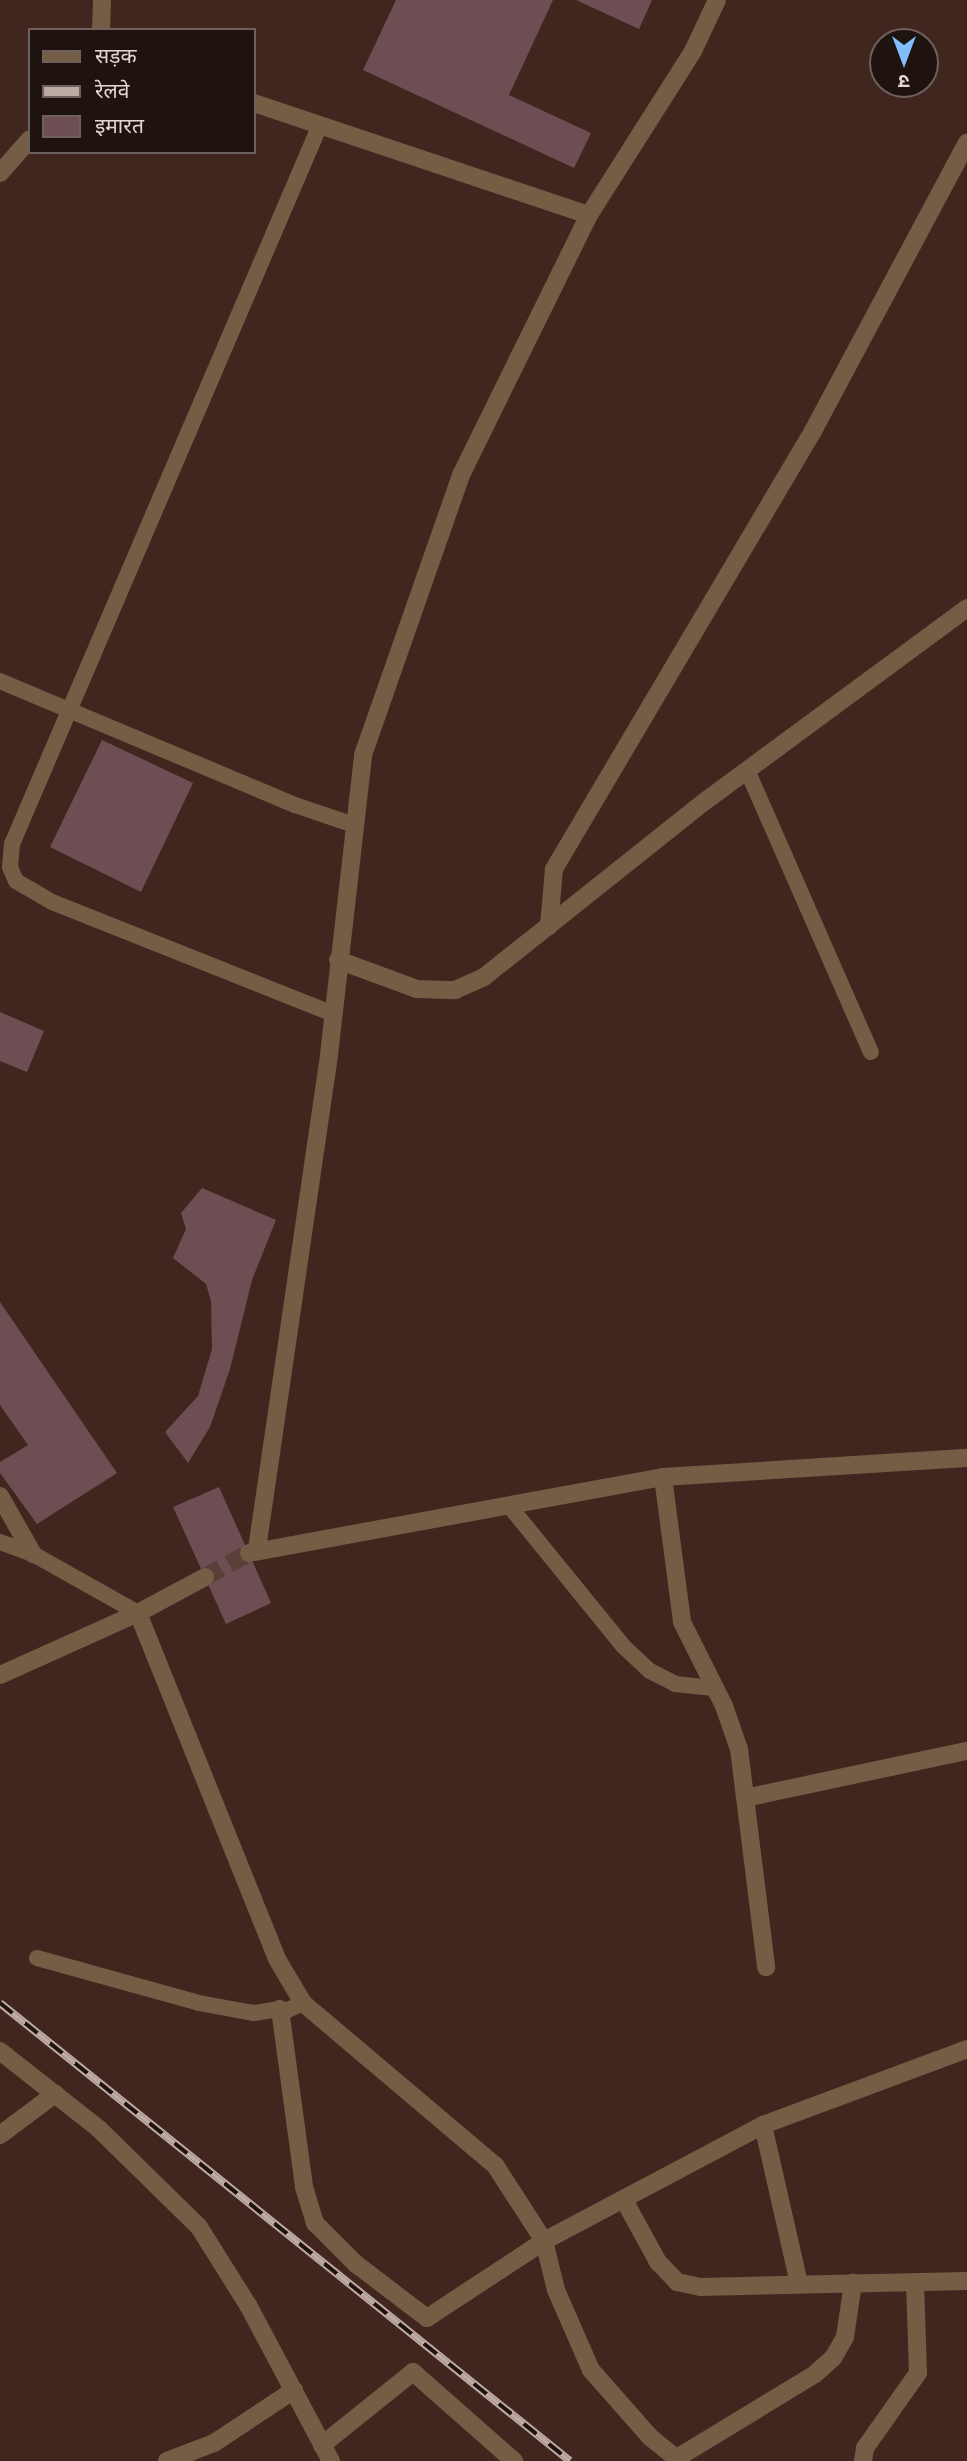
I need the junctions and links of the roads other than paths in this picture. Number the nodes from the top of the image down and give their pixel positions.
1 (102, 0) edge
2 (717, 0) edge
3 (101, 28) edge
4 (256, 104) edge
5 (320, 125) junction
6 (28, 141) edge
7 (967, 143) edge
8 (0, 173) edge
9 (589, 215) junction
10 (967, 608) edge
11 (0, 681) edge
12 (71, 709) junction
13 (747, 770) junction
14 (354, 825) junction
15 (550, 926) junction
16 (338, 960) junction
17 (333, 1014) junction
18 (871, 1052) dead end
19 (967, 1458) edge
20 (663, 1477) junction
21 (0, 1496) edge
22 (511, 1507) junction
23 (0, 1542) edge
24 (33, 1554) junction
25 (205, 1577) tunnel mouth
26 (138, 1613) junction
27 (0, 1675) edge
28 (714, 1688) junction
29 (967, 1751) edge
30 (745, 1798) junction
31 (37, 1958) dead end
32 (766, 1967) dead end
33 (303, 2003) junction
34 (280, 2009) junction
35 (0, 2051) edge
36 (966, 2056) edge
37 (55, 2094) junction
38 (763, 2125) junction
39 (0, 2135) edge
40 (624, 2200) junction
41 (544, 2241) junction
42 (967, 2281) edge
43 (915, 2282) junction
44 (853, 2283) junction
45 (799, 2284) junction
46 (294, 2390) junction
47 (326, 2453) edge
48 (497, 2455) edge
49 (679, 2460) edge
50 (167, 2461) edge
51 (513, 2461) edge
52 (863, 2461) edge

1 - 3 street
2 - 9 street
4 - 5 street
5 - 9 street
5 - 12 lane
6 - 8 street
7 - 15 street
9 - 14 street
10 - 13 street
11 - 12 lane
12 - 14 lane
12 - 17 lane
13 - 15 street
13 - 18 lane
14 - 16 street
15 - 16 street
16 - 17 street
17 - 22 street
19 - 20 street
20 - 22 street
20 - 28 street
21 - 24 street
22 - 28 lane
23 - 24 lane
24 - 26 lane
25 - 26 street
26 - 27 street
26 - 33 street
28 - 30 street
29 - 30 street
30 - 32 street
31 - 34 lane
33 - 34 lane
33 - 41 street
34 - 41 street
35 - 37 street
36 - 38 street
37 - 39 street
37 - 46 street
38 - 40 street
38 - 45 street
40 - 41 street
40 - 45 street
41 - 49 street
42 - 43 street
43 - 44 street
43 - 52 street
44 - 45 street
44 - 49 street
46 - 47 street
46 - 50 street
47 - 48 street
48 - 51 street

